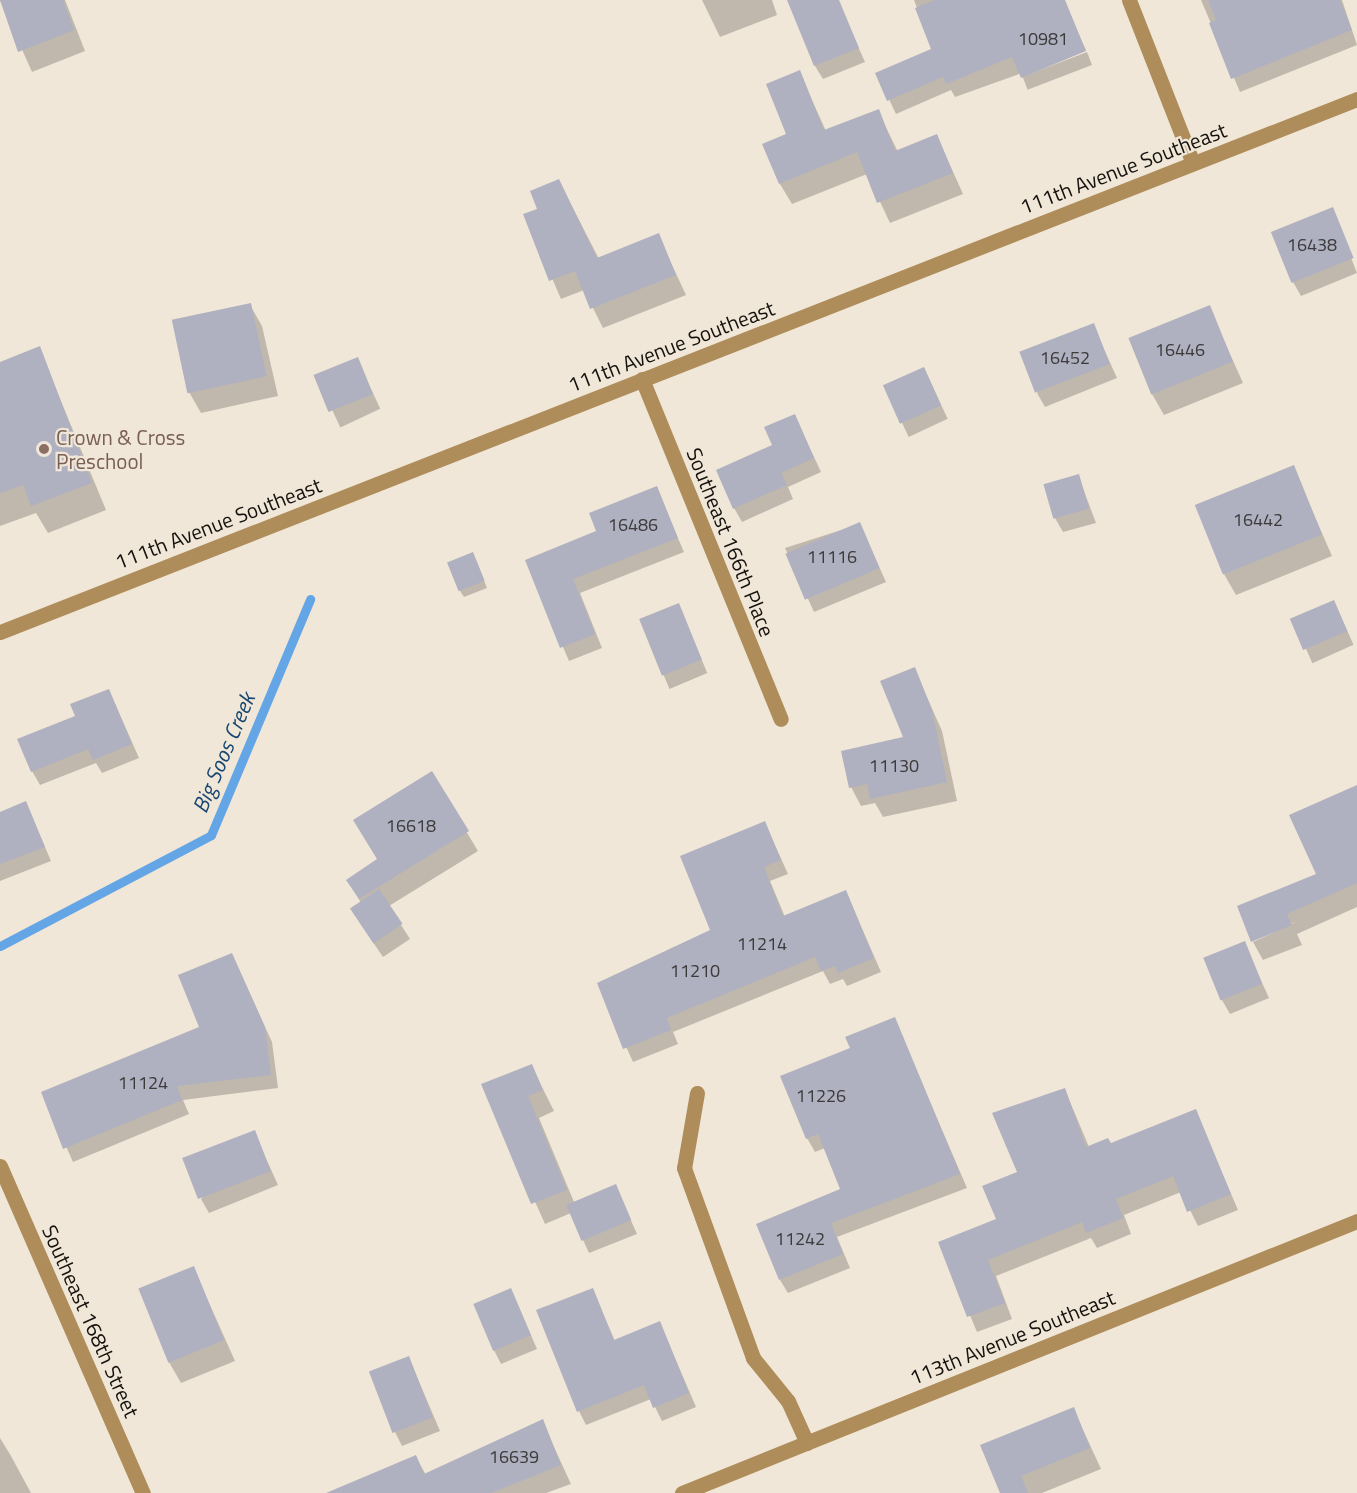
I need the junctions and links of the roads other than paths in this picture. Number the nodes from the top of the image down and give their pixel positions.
1 (1129, 0) edge
2 (1357, 99) edge
3 (1193, 163) junction
4 (642, 379) junction
5 (0, 632) edge
6 (781, 719) dead end
7 (697, 1093) dead end
8 (0, 1166) edge
9 (1357, 1221) edge
10 (807, 1443) junction
11 (143, 1493) edge
12 (682, 1493) edge

1 - 3 street
2 - 3 street, 111th Avenue Southeast
3 - 4 street, 111th Avenue Southeast
4 - 5 street, 111th Avenue Southeast
4 - 6 street, Southeast 166th Place
7 - 10 street
8 - 11 street, Southeast 168th Street
9 - 10 street, 113th Avenue Southeast
10 - 12 street, 113th Avenue Southeast

